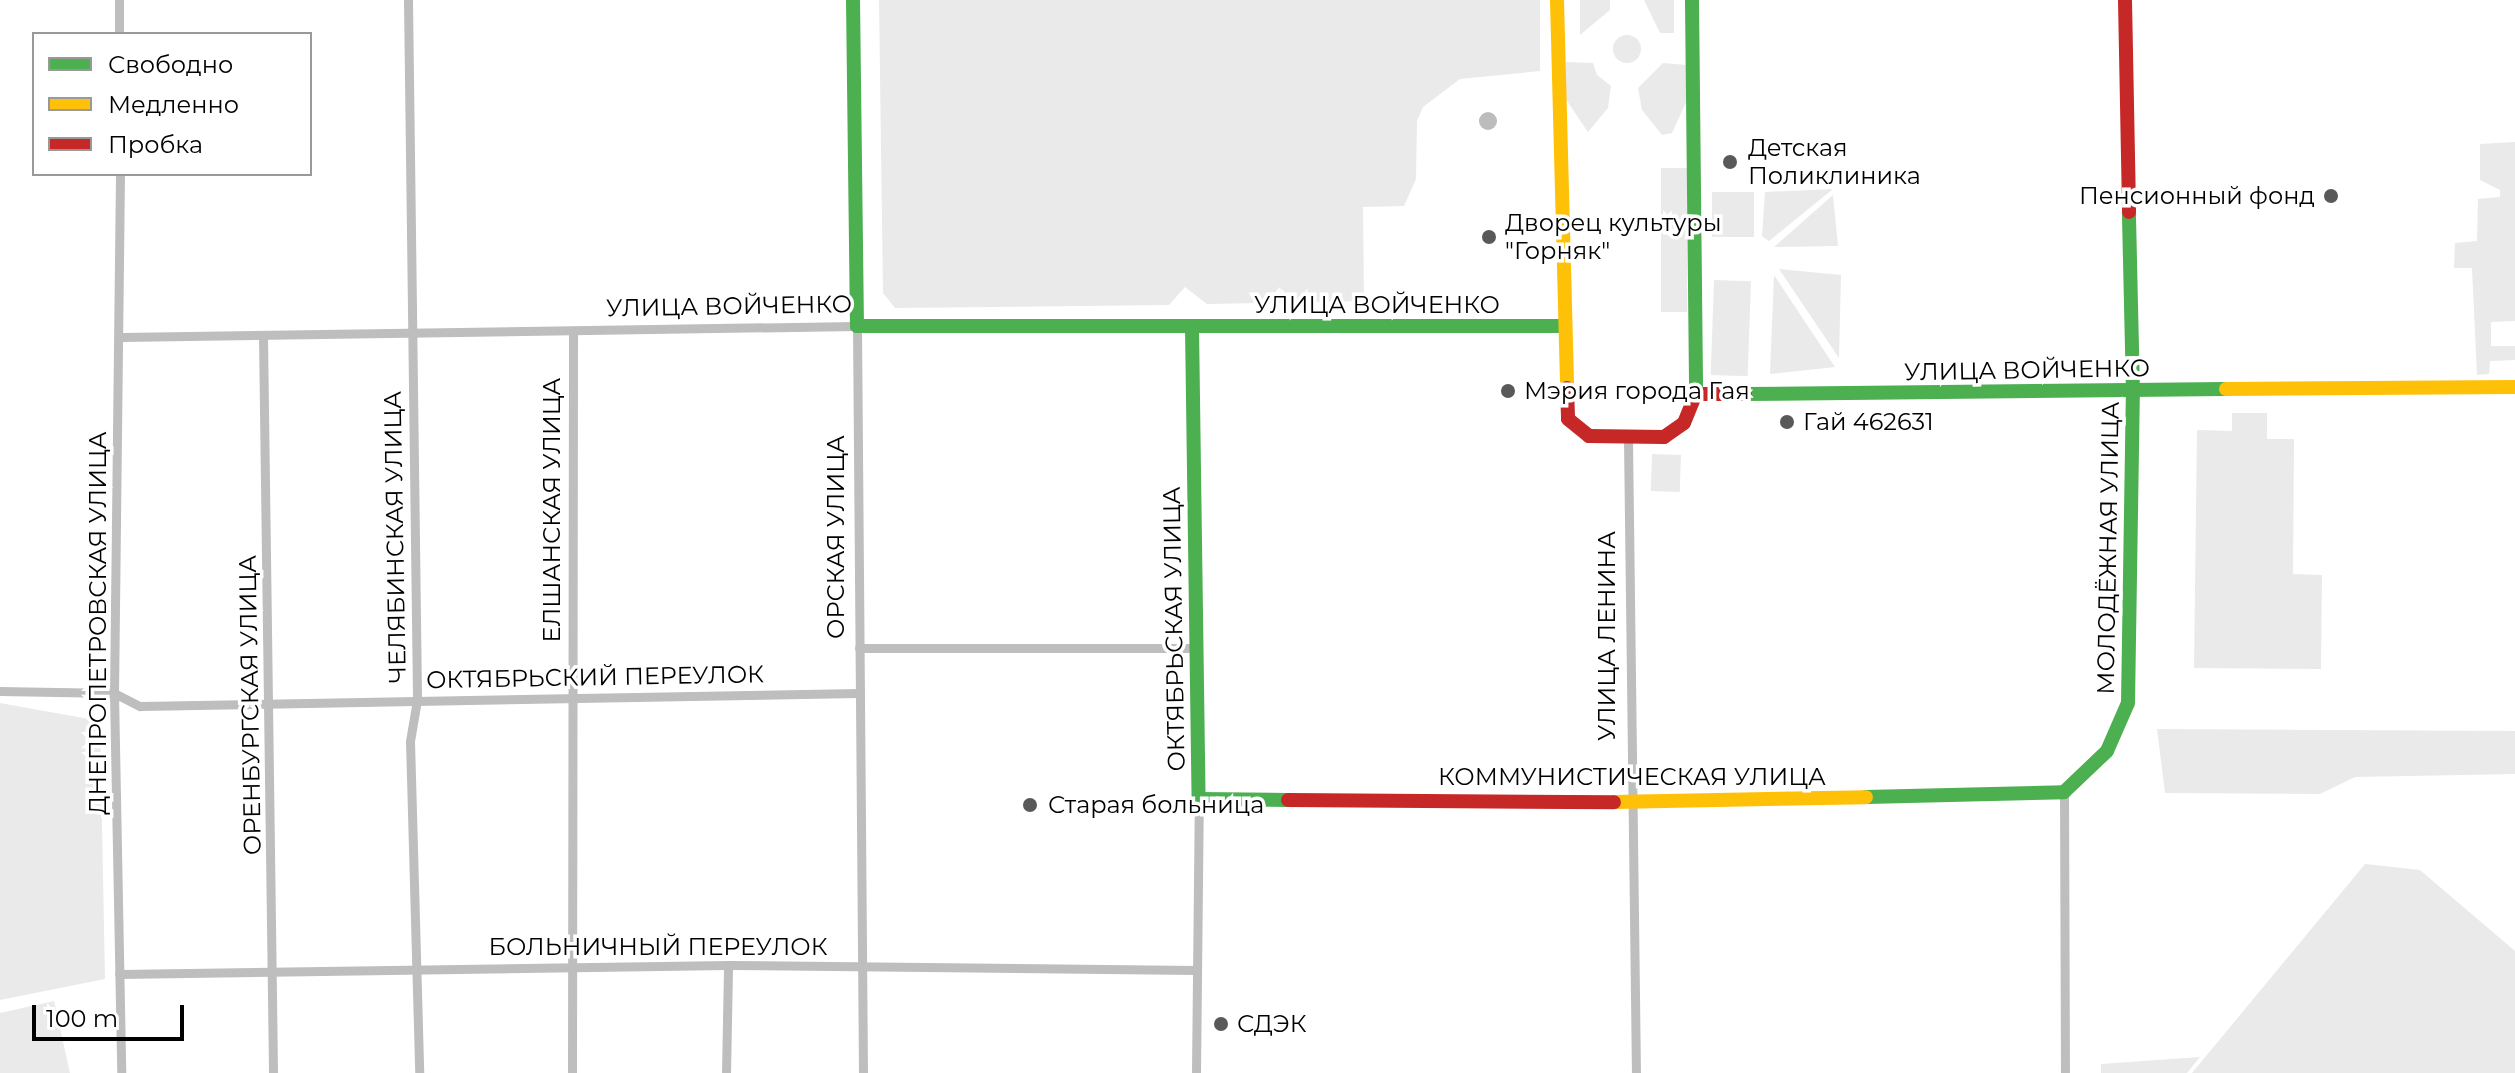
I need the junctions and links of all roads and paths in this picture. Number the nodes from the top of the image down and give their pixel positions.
1 (119, 0) edge
2 (408, 0) edge
3 (853, 0) edge
4 (1557, 0) edge
5 (1692, 0) edge
6 (2125, 0) edge
7 (119, 32) edge
8 (120, 176) edge
9 (857, 326) junction
10 (1562, 326) junction
11 (1192, 327) junction
12 (413, 331) junction
13 (573, 331) junction
14 (263, 336) junction
15 (122, 337) junction
16 (2515, 387) edge
17 (2133, 393) junction
18 (1696, 394) junction
19 (1628, 439) junction
20 (859, 648) junction
21 (1194, 648) junction
22 (0, 691) edge
23 (114, 693) junction
24 (859, 693) junction
25 (570, 697) junction
26 (417, 700) junction
27 (272, 702) junction
28 (2064, 792) junction
29 (1199, 799) junction
30 (1631, 802) junction
31 (728, 965) junction
32 (572, 966) junction
33 (417, 968) junction
34 (862, 968) junction
35 (1196, 970) junction
36 (273, 973) junction
37 (119, 974) junction
38 (121, 1073) edge
39 (273, 1073) edge
40 (419, 1073) edge
41 (572, 1073) edge
42 (726, 1073) edge
43 (863, 1073) edge
44 (1196, 1073) edge
45 (1636, 1073) edge
46 (2065, 1073) edge

1 - 7 street
2 - 12 street, ЧЕЛЯБИНСКАЯ УЛИЦА
3 - 9 main road, ОРСКАЯ УЛИЦА
4 - 10 main road
5 - 18 main road
6 - 17 main road, МОЛОДЁЖНАЯ УЛИЦА
8 - 15 street, ДНЕПРОПЕТРОВСКАЯ УЛИЦА
9 - 11 main road, УЛИЦА ВОЙЧЕНКО
9 - 13 street, УЛИЦА ВОЙЧЕНКО
9 - 20 street, ОРСКАЯ УЛИЦА
10 - 11 main road, УЛИЦА ВОЙЧЕНКО
10 - 19 main road
11 - 21 main road, ОКТЯБРЬСКАЯ УЛИЦА
12 - 13 street, УЛИЦА ВОЙЧЕНКО
12 - 14 street, УЛИЦА ВОЙЧЕНКО
12 - 26 street, ЧЕЛЯБИНСКАЯ УЛИЦА
13 - 25 street, ЕЛШАНСКАЯ УЛИЦА
14 - 15 street, УЛИЦА ВОЙЧЕНКО
14 - 27 street, ОРЕНБУРГСКАЯ УЛИЦА
15 - 23 street, ДНЕПРОПЕТРОВСКАЯ УЛИЦА
16 - 17 main road, УЛИЦА ВОЙЧЕНКО
17 - 18 main road, УЛИЦА ВОЙЧЕНКО
17 - 28 main road, МОЛОДЁЖНАЯ УЛИЦА
18 - 19 main road
19 - 30 street, УЛИЦА ЛЕНИНА
20 - 21 street
20 - 24 street, ОРСКАЯ УЛИЦА
21 - 29 main road, ОКТЯБРЬСКАЯ УЛИЦА
22 - 23 street, ОКТЯБРЬСКИЙ ПЕРЕУЛОК
23 - 27 street, ОКТЯБРЬСКИЙ ПЕРЕУЛОК
23 - 37 street, ДНЕПРОПЕТРОВСКАЯ УЛИЦА
24 - 25 street, ОКТЯБРЬСКИЙ ПЕРЕУЛОК
24 - 34 street, ОРСКАЯ УЛИЦА
25 - 26 street, ОКТЯБРЬСКИЙ ПЕРЕУЛОК
25 - 32 street, ЕЛШАНСКАЯ УЛИЦА
26 - 27 street, ОКТЯБРЬСКИЙ ПЕРЕУЛОК
26 - 33 street, ЧЕЛЯБИНСКАЯ УЛИЦА
27 - 36 street, ОРЕНБУРГСКАЯ УЛИЦА
28 - 30 main road, КОММУНИСТИЧЕСКАЯ УЛИЦА
28 - 46 street
29 - 30 main road, КОММУНИСТИЧЕСКАЯ УЛИЦА
29 - 35 street, ОКТЯБРЬСКАЯ УЛИЦА
30 - 45 street, УЛИЦА ЛЕНИНА
31 - 32 street, БОЛЬНИЧНЫЙ ПЕРЕУЛОК
31 - 34 street, БОЛЬНИЧНЫЙ ПЕРЕУЛОК
31 - 42 street
32 - 33 street, БОЛЬНИЧНЫЙ ПЕРЕУЛОК
32 - 41 street, ЕЛШАНСКАЯ УЛИЦА
33 - 36 street, БОЛЬНИЧНЫЙ ПЕРЕУЛОК
33 - 40 street, ЧЕЛЯБИНСКАЯ УЛИЦА
34 - 35 street, БОЛЬНИЧНЫЙ ПЕРЕУЛОК
34 - 43 street, ОРСКАЯ УЛИЦА
35 - 44 street, ОКТЯБРЬСКАЯ УЛИЦА
36 - 37 street, БОЛЬНИЧНЫЙ ПЕРЕУЛОК
36 - 39 street, ОРЕНБУРГСКАЯ УЛИЦА
37 - 38 street, ДНЕПРОПЕТРОВСКАЯ УЛИЦА

